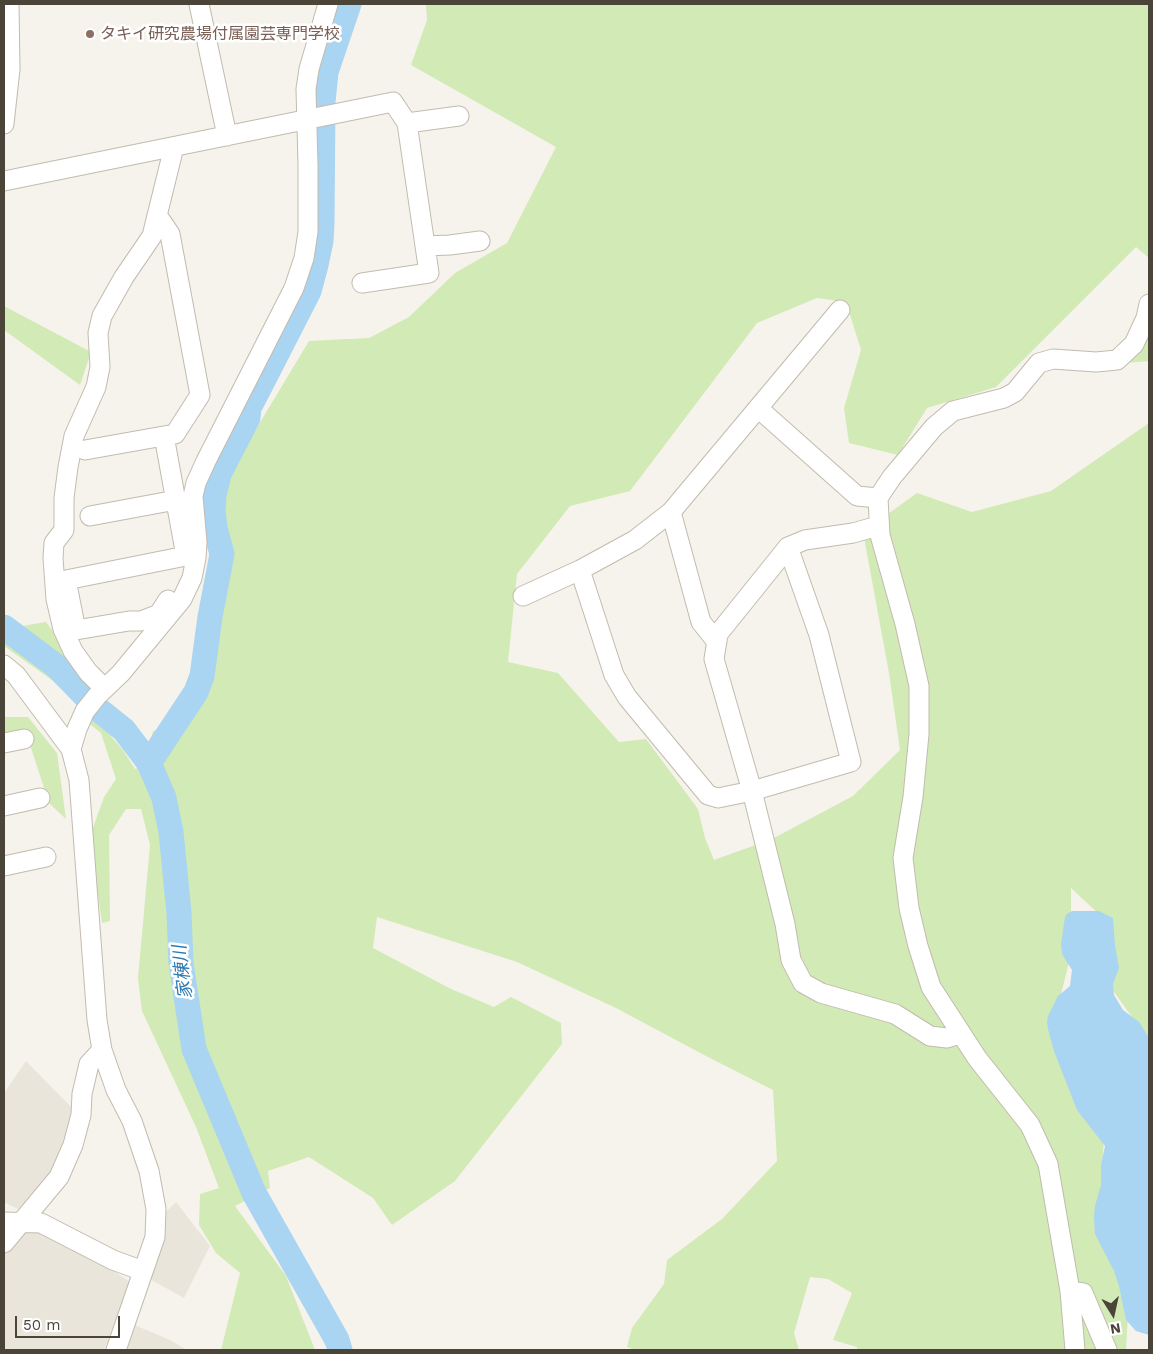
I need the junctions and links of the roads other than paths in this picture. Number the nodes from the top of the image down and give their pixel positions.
1 (9, 4) edge
2 (199, 4) edge
3 (328, 4) edge
4 (459, 116) dead end
5 (306, 119) junction
6 (407, 123) junction
7 (4, 124) edge
8 (227, 136) junction
9 (174, 147) junction
10 (4, 181) edge
11 (156, 215) junction
12 (480, 241) dead end
13 (425, 246) junction
14 (362, 283) dead end
15 (1149, 304) edge
16 (840, 310) dead end
17 (758, 408) junction
18 (164, 436) junction
19 (85, 450) dead end
20 (878, 498) junction
21 (176, 500) junction
22 (671, 512) junction
23 (90, 516) dead end
24 (878, 526) junction
25 (788, 547) junction
26 (186, 556) junction
27 (580, 570) junction
28 (523, 596) dead end
29 (717, 642) junction
30 (4, 665) edge
31 (95, 698) junction
32 (24, 739) dead end
33 (4, 743) edge
34 (71, 749) junction
35 (752, 791) junction
36 (40, 798) dead end
37 (4, 806) edge
38 (46, 857) dead end
39 (4, 866) edge
40 (960, 1034) junction
41 (102, 1050) junction
42 (23, 1221) junction
43 (4, 1222) edge
44 (4, 1243) edge
45 (143, 1271) junction
46 (1070, 1291) junction
47 (116, 1350) edge
48 (1075, 1350) edge
49 (1106, 1350) edge

1 - 7 street
2 - 8 street
3 - 5 street
4 - 6 street
5 - 6 street
5 - 8 street
5 - 31 street
6 - 13 street
8 - 9 street
9 - 10 street
9 - 11 street
11 - 18 street
11 - 31 street
12 - 13 street
13 - 14 street
15 - 20 street
16 - 17 street
17 - 20 street
17 - 22 street
18 - 19 street
18 - 21 street
20 - 24 street
21 - 23 street
21 - 26 street
22 - 27 street
22 - 29 street
24 - 25 street
24 - 40 street
25 - 29 street
25 - 35 street
26 - 26 street
27 - 28 street
27 - 35 street
29 - 35 street
30 - 34 street
31 - 34 street
32 - 33 street
34 - 41 street
35 - 40 street
36 - 37 street
38 - 39 street
40 - 46 street
41 - 42 street
41 - 45 street
42 - 43 street
42 - 44 street
42 - 45 street
45 - 47 street
46 - 48 street
46 - 49 street

